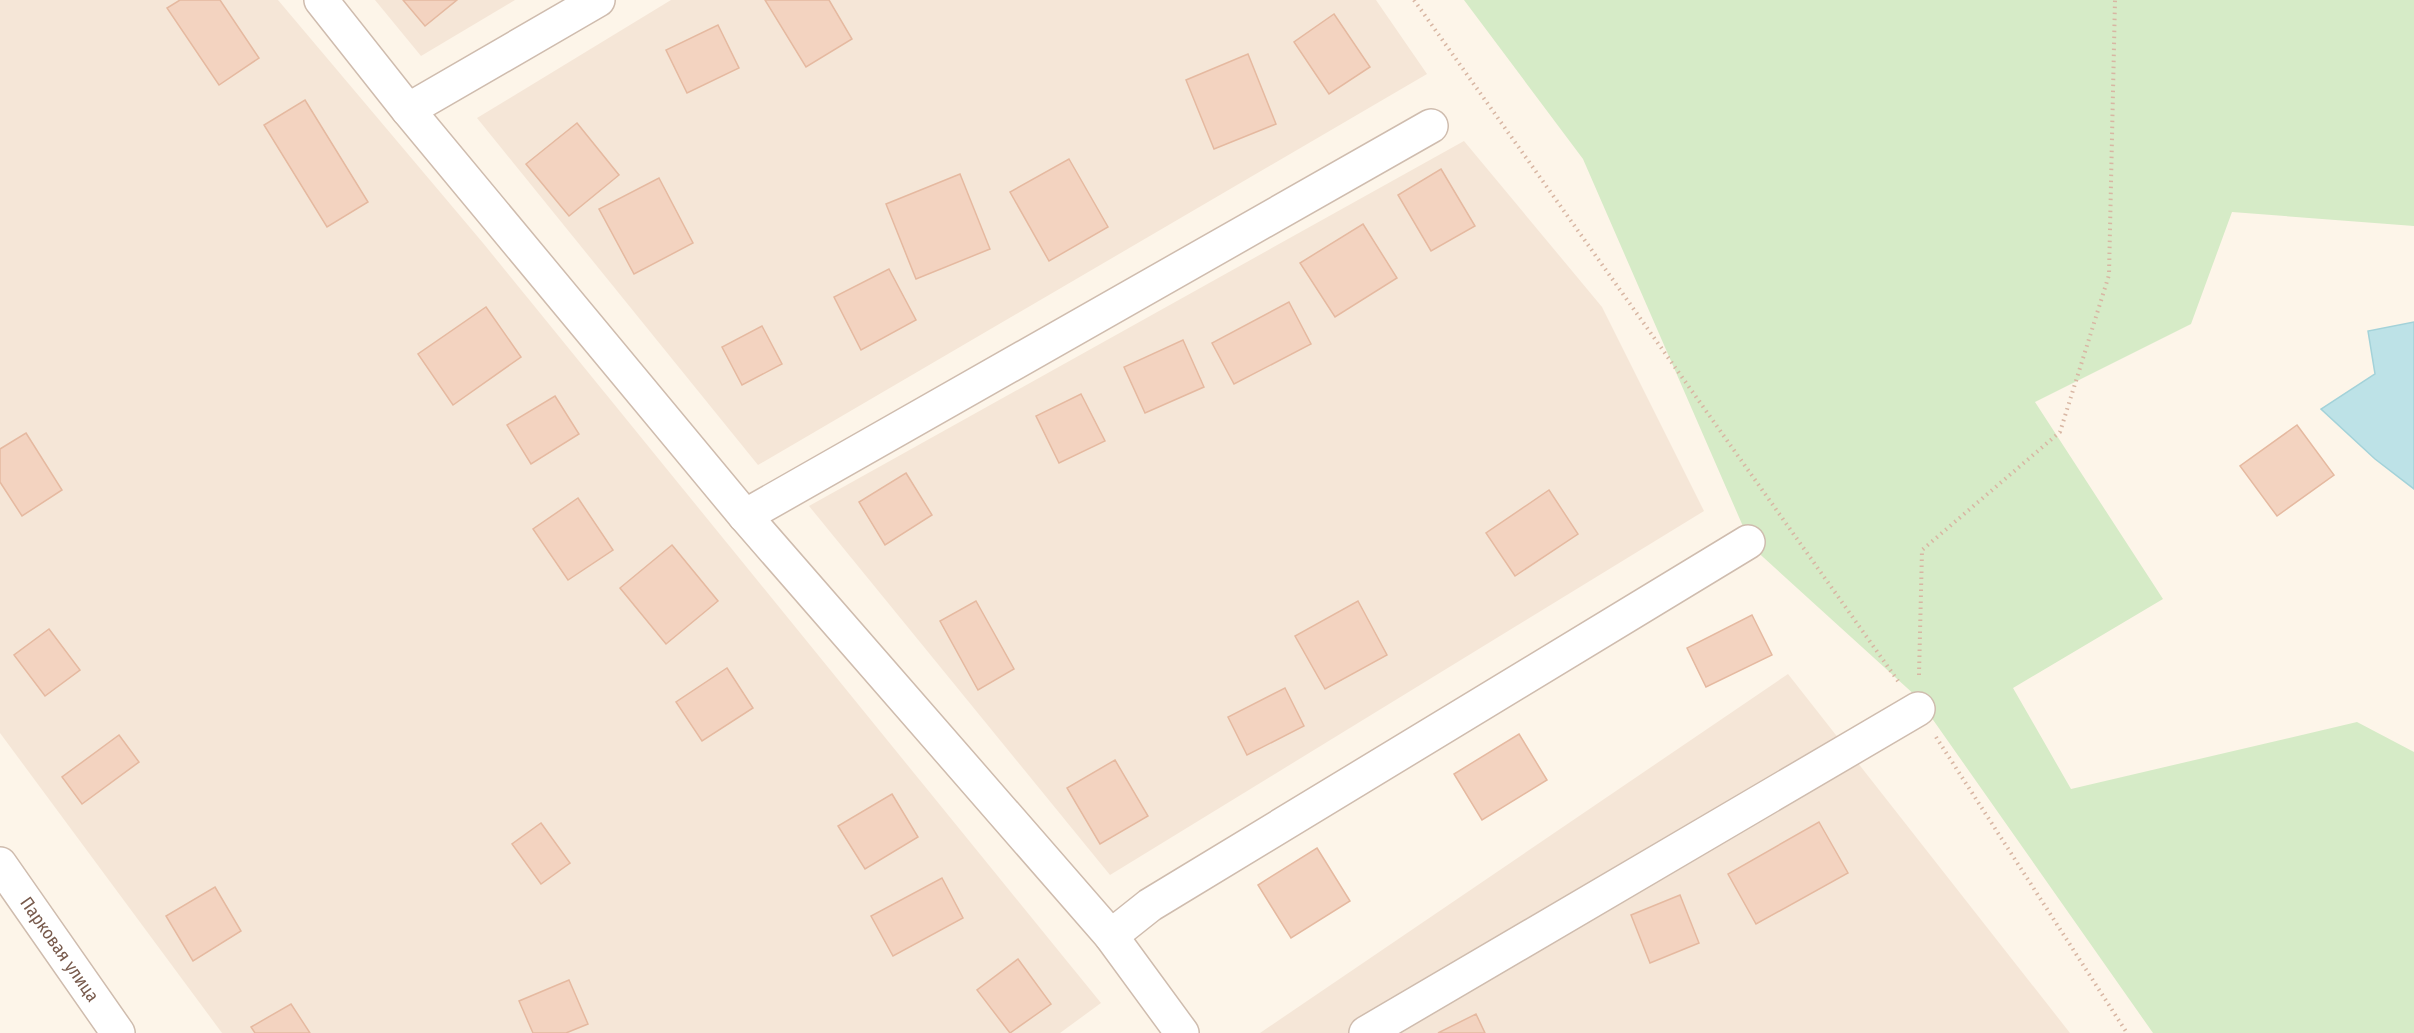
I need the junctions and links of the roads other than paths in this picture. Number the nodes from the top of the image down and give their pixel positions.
1 (321, 0) edge
2 (598, 0) edge
3 (408, 110) junction
4 (1431, 126) dead end
5 (746, 516) junction
6 (1748, 542) dead end
7 (1918, 709) road end
8 (0, 864) edge
9 (1111, 936) junction
10 (118, 1033) edge
11 (1182, 1033) edge
12 (1366, 1033) edge

1 - 3 street
2 - 3 street
3 - 5 street
4 - 5 street
5 - 9 street
6 - 9 street
7 - 12 street
8 - 10 street, Парковая улица
9 - 11 street

